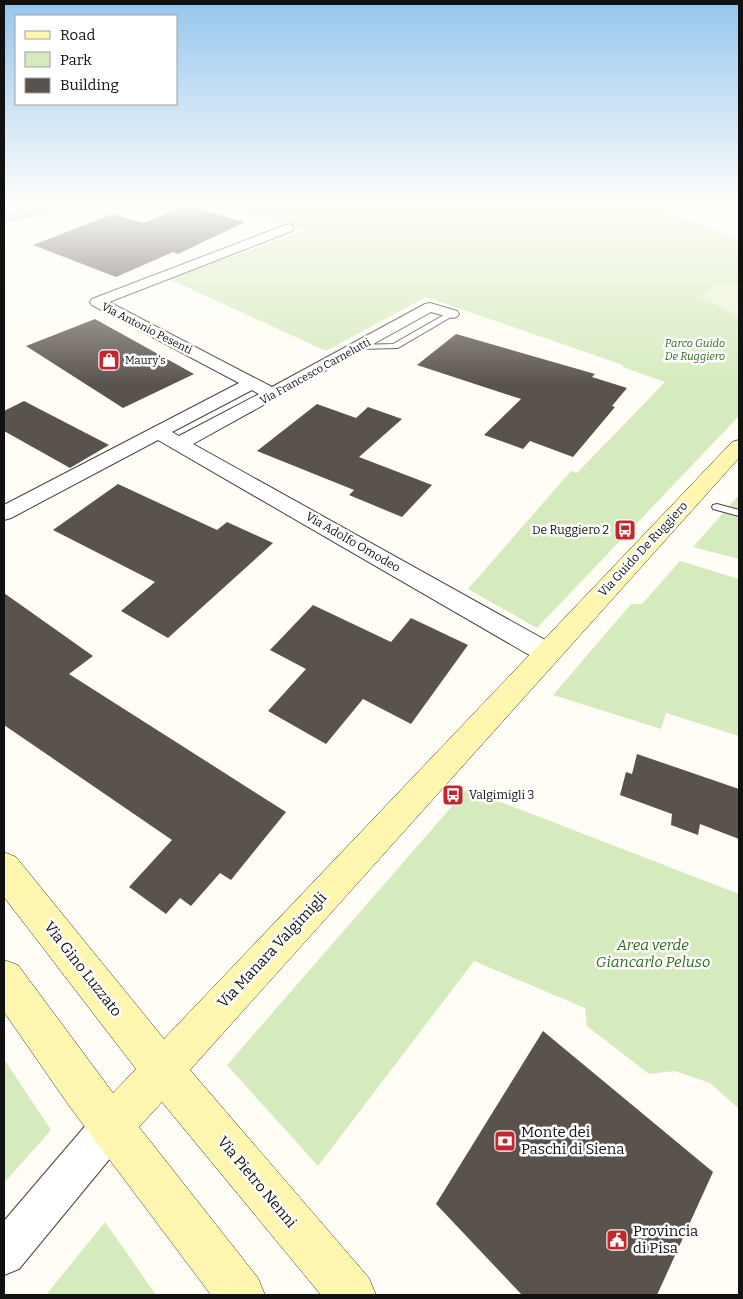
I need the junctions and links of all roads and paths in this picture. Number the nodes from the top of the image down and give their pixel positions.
1 (196, 264) edge
2 (452, 314) dead end
3 (252, 383) junction
4 (272, 394) junction
5 (158, 432) junction
6 (179, 444) junction
7 (739, 446) edge
8 (717, 507) dead end
9 (4, 513) edge
10 (739, 513) edge
11 (547, 653) junction
12 (4, 869) edge
13 (4, 979) edge
14 (162, 1068) junction
15 (112, 1125) junction
16 (4, 1254) edge
17 (241, 1295) edge
18 (352, 1295) edge

1 - 3 street, Via Antonio Pesenti
2 - 4 street, Via Francesco Carnelutti
3 - 4 street, Via Antonio Pesenti
3 - 5 street, Via Francesco Carnelutti
4 - 6 street, Via Francesco Carnelutti
5 - 6 street, Via Adolfo Omodeo
5 - 9 street, Via Francesco Carnelutti
6 - 11 street, Via Adolfo Omodeo
7 - 11 street, Via Guido De Ruggiero
8 - 10 lane
11 - 14 street, Via Manara Valgimigli
12 - 14 street, Via Gino Luzzato
13 - 15 street
14 - 15 street, Via Manara Valgimigli
14 - 18 street, Via Pietro Nenni
15 - 16 street, Via Manara Valgimigli
15 - 17 street

